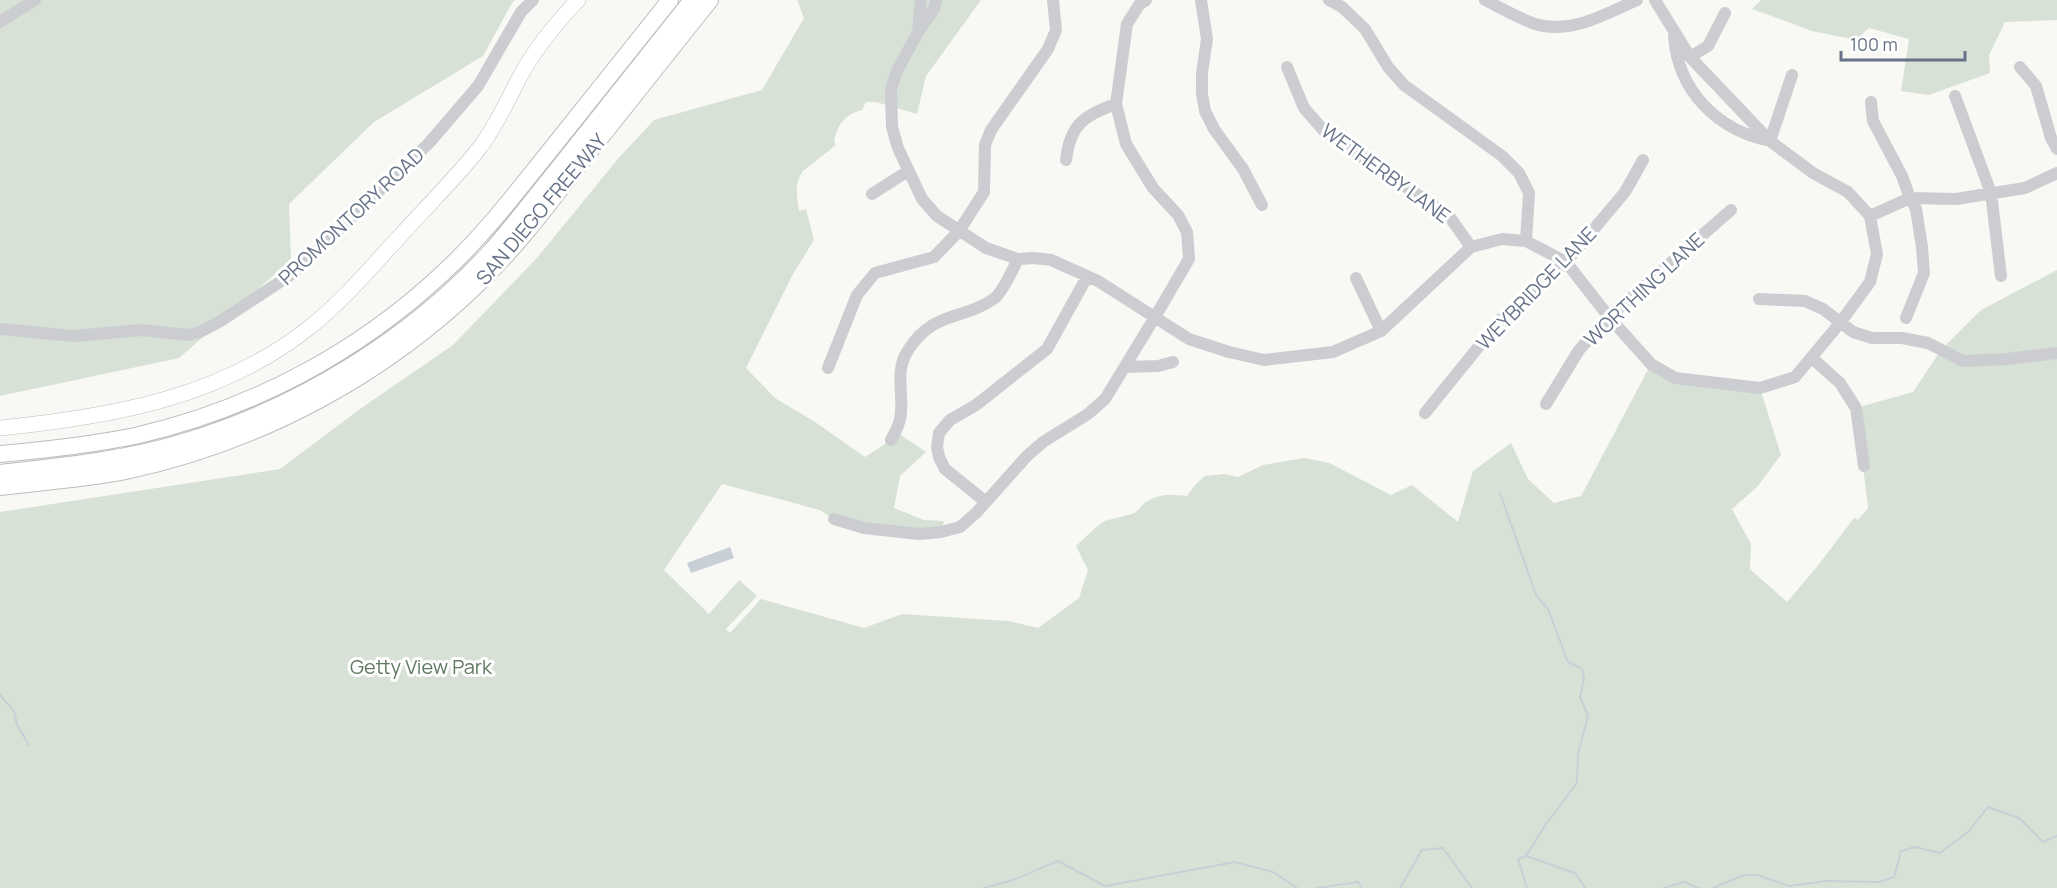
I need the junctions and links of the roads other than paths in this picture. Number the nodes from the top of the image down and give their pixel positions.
1 (35, 0) edge
2 (533, 0) edge
3 (670, 0) edge
4 (681, 0) edge
5 (692, 0) edge
6 (710, 0) edge
7 (921, 0) edge
8 (936, 0) edge
9 (1053, 0) edge
10 (1146, 0) edge
11 (1201, 0) edge
12 (1329, 0) edge
13 (1485, 0) edge
14 (1637, 0) edge
15 (1655, 0) edge
16 (576, 1) edge
17 (1725, 13) dead end
18 (0, 21) edge
19 (1674, 31) junction
20 (918, 32) junction
21 (1689, 57) junction
22 (1287, 66) dead end
23 (2020, 67) dead end
24 (1792, 75) dead end
25 (1955, 96) dead end
26 (1871, 102) dead end
27 (1116, 104) junction
28 (1770, 141) junction
29 (2057, 149) edge
30 (1066, 160) dead end
31 (1643, 160) dead end
32 (908, 171) junction
33 (2057, 173) edge
34 (1991, 193) junction
35 (872, 194) dead end
36 (1910, 198) junction
37 (1262, 206) dead end
38 (1731, 210) dead end
39 (1870, 216) junction
40 (959, 231) junction
41 (1526, 241) junction
42 (1471, 247) junction
43 (1018, 259) junction
44 (1566, 262) junction
45 (2001, 276) dead end
46 (1087, 277) junction
47 (1356, 279) dead end
48 (1759, 299) dead end
49 (1155, 317) junction
50 (1609, 317) junction
51 (1906, 318) dead end
52 (1840, 323) junction
53 (0, 329) edge
54 (1381, 331) junction
55 (2057, 353) edge
56 (1812, 358) junction
57 (1173, 362) dead end
58 (1125, 367) junction
59 (828, 368) dead end
60 (1546, 404) dead end
61 (1425, 413) dead end
62 (0, 428) edge
63 (891, 440) dead end
64 (0, 454) edge
65 (0, 464) edge
66 (1864, 466) dead end
67 (0, 473) edge
68 (0, 487) edge
69 (986, 502) junction
70 (834, 519) dead end

1 - 18 street
2 - 53 street, PROMONTORY ROAD
3 - 64 highway, SAN DIEGO FREEWAY
4 - 65 highway
5 - 67 highway
6 - 68 highway, SAN DIEGO FREEWAY
7 - 20 street
8 - 20 street
9 - 40 street
10 - 27 street
11 - 37 street
12 - 41 street
13 - 14 street
15 - 19 street
16 - 62 main road
17 - 21 street
19 - 21 street
19 - 28 street
20 - 32 street
21 - 28 street
22 - 42 street, WETHERBY LANE
23 - 29 street
24 - 28 street
25 - 34 street
26 - 36 street
27 - 30 street
27 - 49 street
28 - 39 street
31 - 44 street, WEYBRIDGE LANE
32 - 35 street
32 - 40 street
33 - 34 street
34 - 36 street
34 - 45 street
36 - 39 street
36 - 51 street
38 - 50 street, WORTHING LANE
39 - 52 street
40 - 43 street
40 - 59 street
41 - 42 street
41 - 44 street
42 - 54 street
43 - 46 street
43 - 63 street
44 - 50 street
44 - 61 street, WEYBRIDGE LANE
46 - 49 street
46 - 69 street
47 - 54 street
48 - 52 street
49 - 54 street
49 - 58 street
50 - 56 street
50 - 60 street, WORTHING LANE
52 - 55 street
52 - 56 street
56 - 66 street
57 - 58 street
58 - 69 street
69 - 70 street

